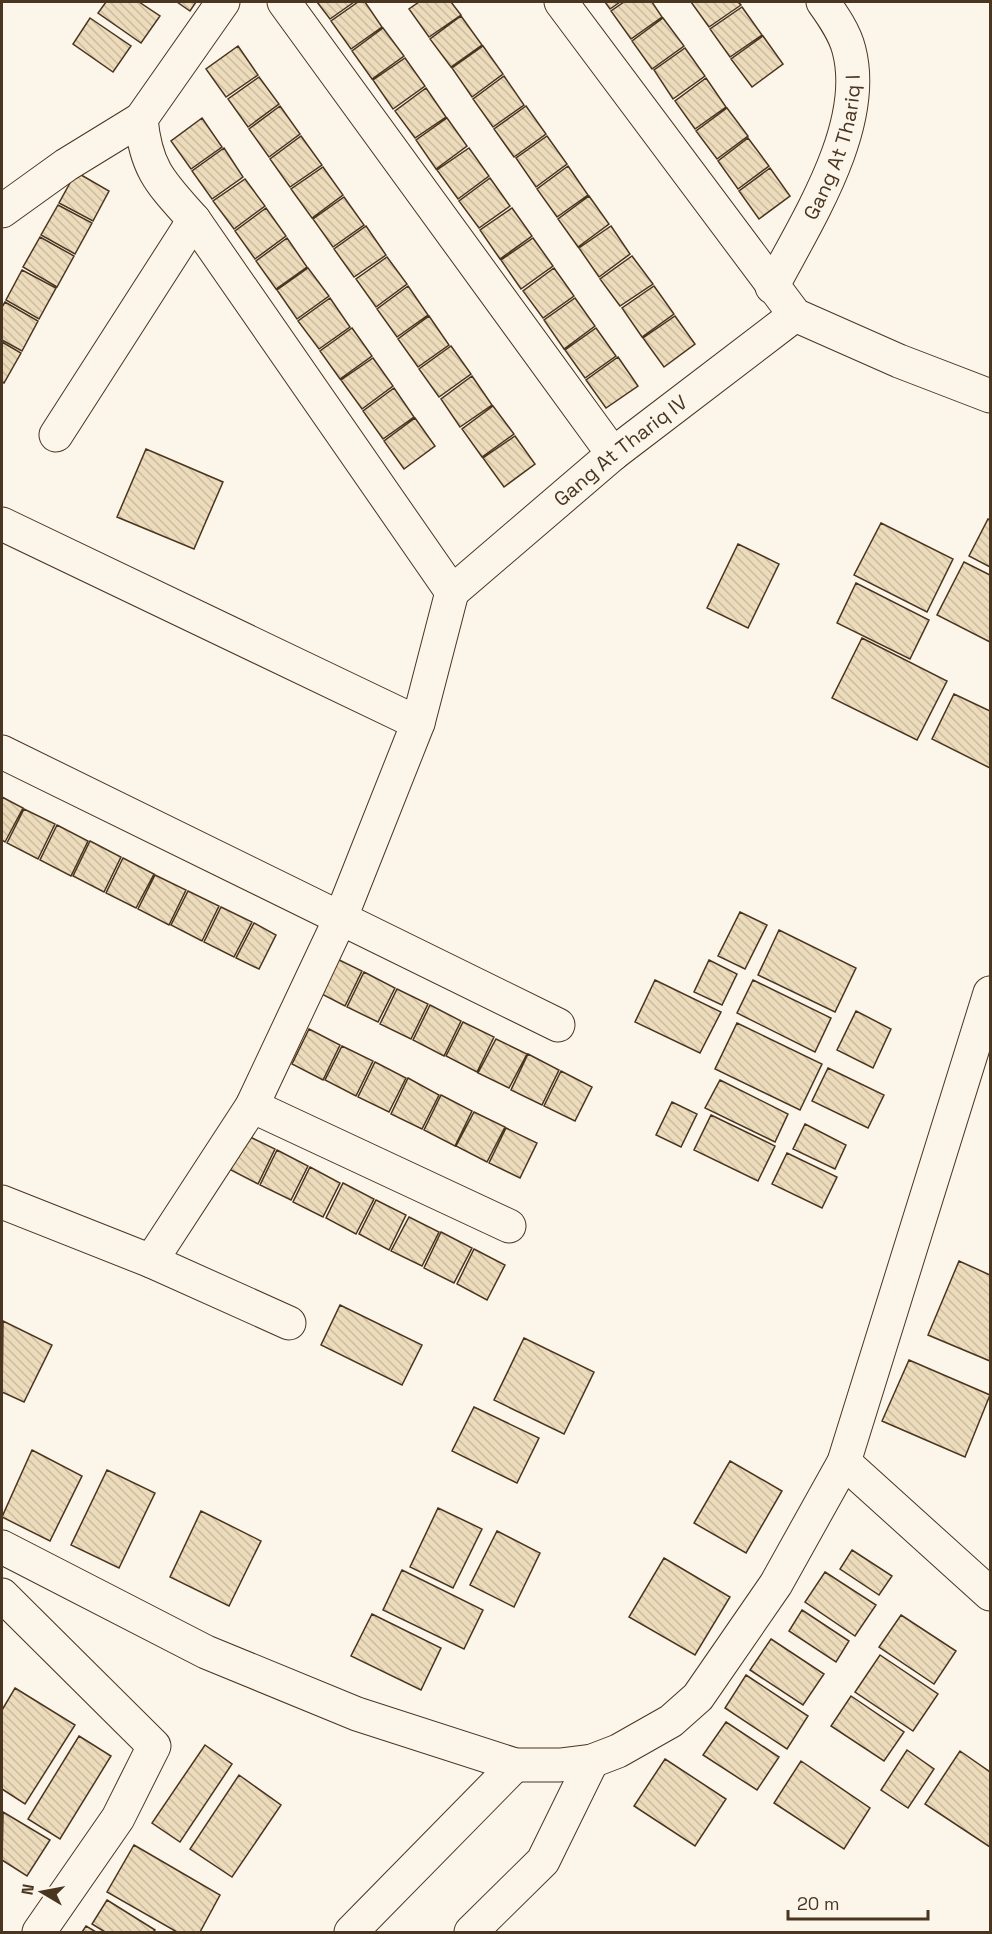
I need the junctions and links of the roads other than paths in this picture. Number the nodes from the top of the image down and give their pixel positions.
1 (223, 2) edge
2 (284, 2) edge
3 (561, 2) edge
4 (823, 2) edge
5 (141, 119) junction
6 (2, 212) edge
7 (194, 220) junction
8 (772, 287) junction
9 (795, 315) junction
10 (990, 396) edge
11 (56, 435) dead end
12 (613, 454) junction
13 (2, 524) edge
14 (452, 592) junction
15 (418, 723) junction
16 (2, 752) edge
17 (341, 917) junction
18 (990, 993) edge
19 (558, 1024) dead end
20 (252, 1106) junction
21 (2, 1202) edge
22 (509, 1226) dead end
23 (151, 1261) junction
24 (289, 1323) dead end
25 (844, 1462) junction
26 (2, 1547) edge
27 (990, 1594) edge
28 (2, 1595) edge
29 (592, 1761) junction
30 (515, 1765) junction
31 (39, 1932) edge
32 (351, 1932) edge
33 (471, 1932) edge

1 - 5 street
2 - 12 street
3 - 8 street
4 - 8 street, Gang At Thariq I
5 - 6 street
5 - 7 street
7 - 11 street
7 - 14 street
8 - 9 street
9 - 10 street
9 - 12 street, Gang At Thariq IV
12 - 14 street, Gang At Thariq IV
13 - 15 street
14 - 15 street
15 - 17 street
16 - 17 street
17 - 19 street
17 - 20 street
18 - 25 street
20 - 22 street
20 - 23 street
21 - 23 street
23 - 24 street
25 - 27 street
25 - 29 street
26 - 30 street
28 - 31 street
29 - 30 street
29 - 33 street
30 - 32 street

